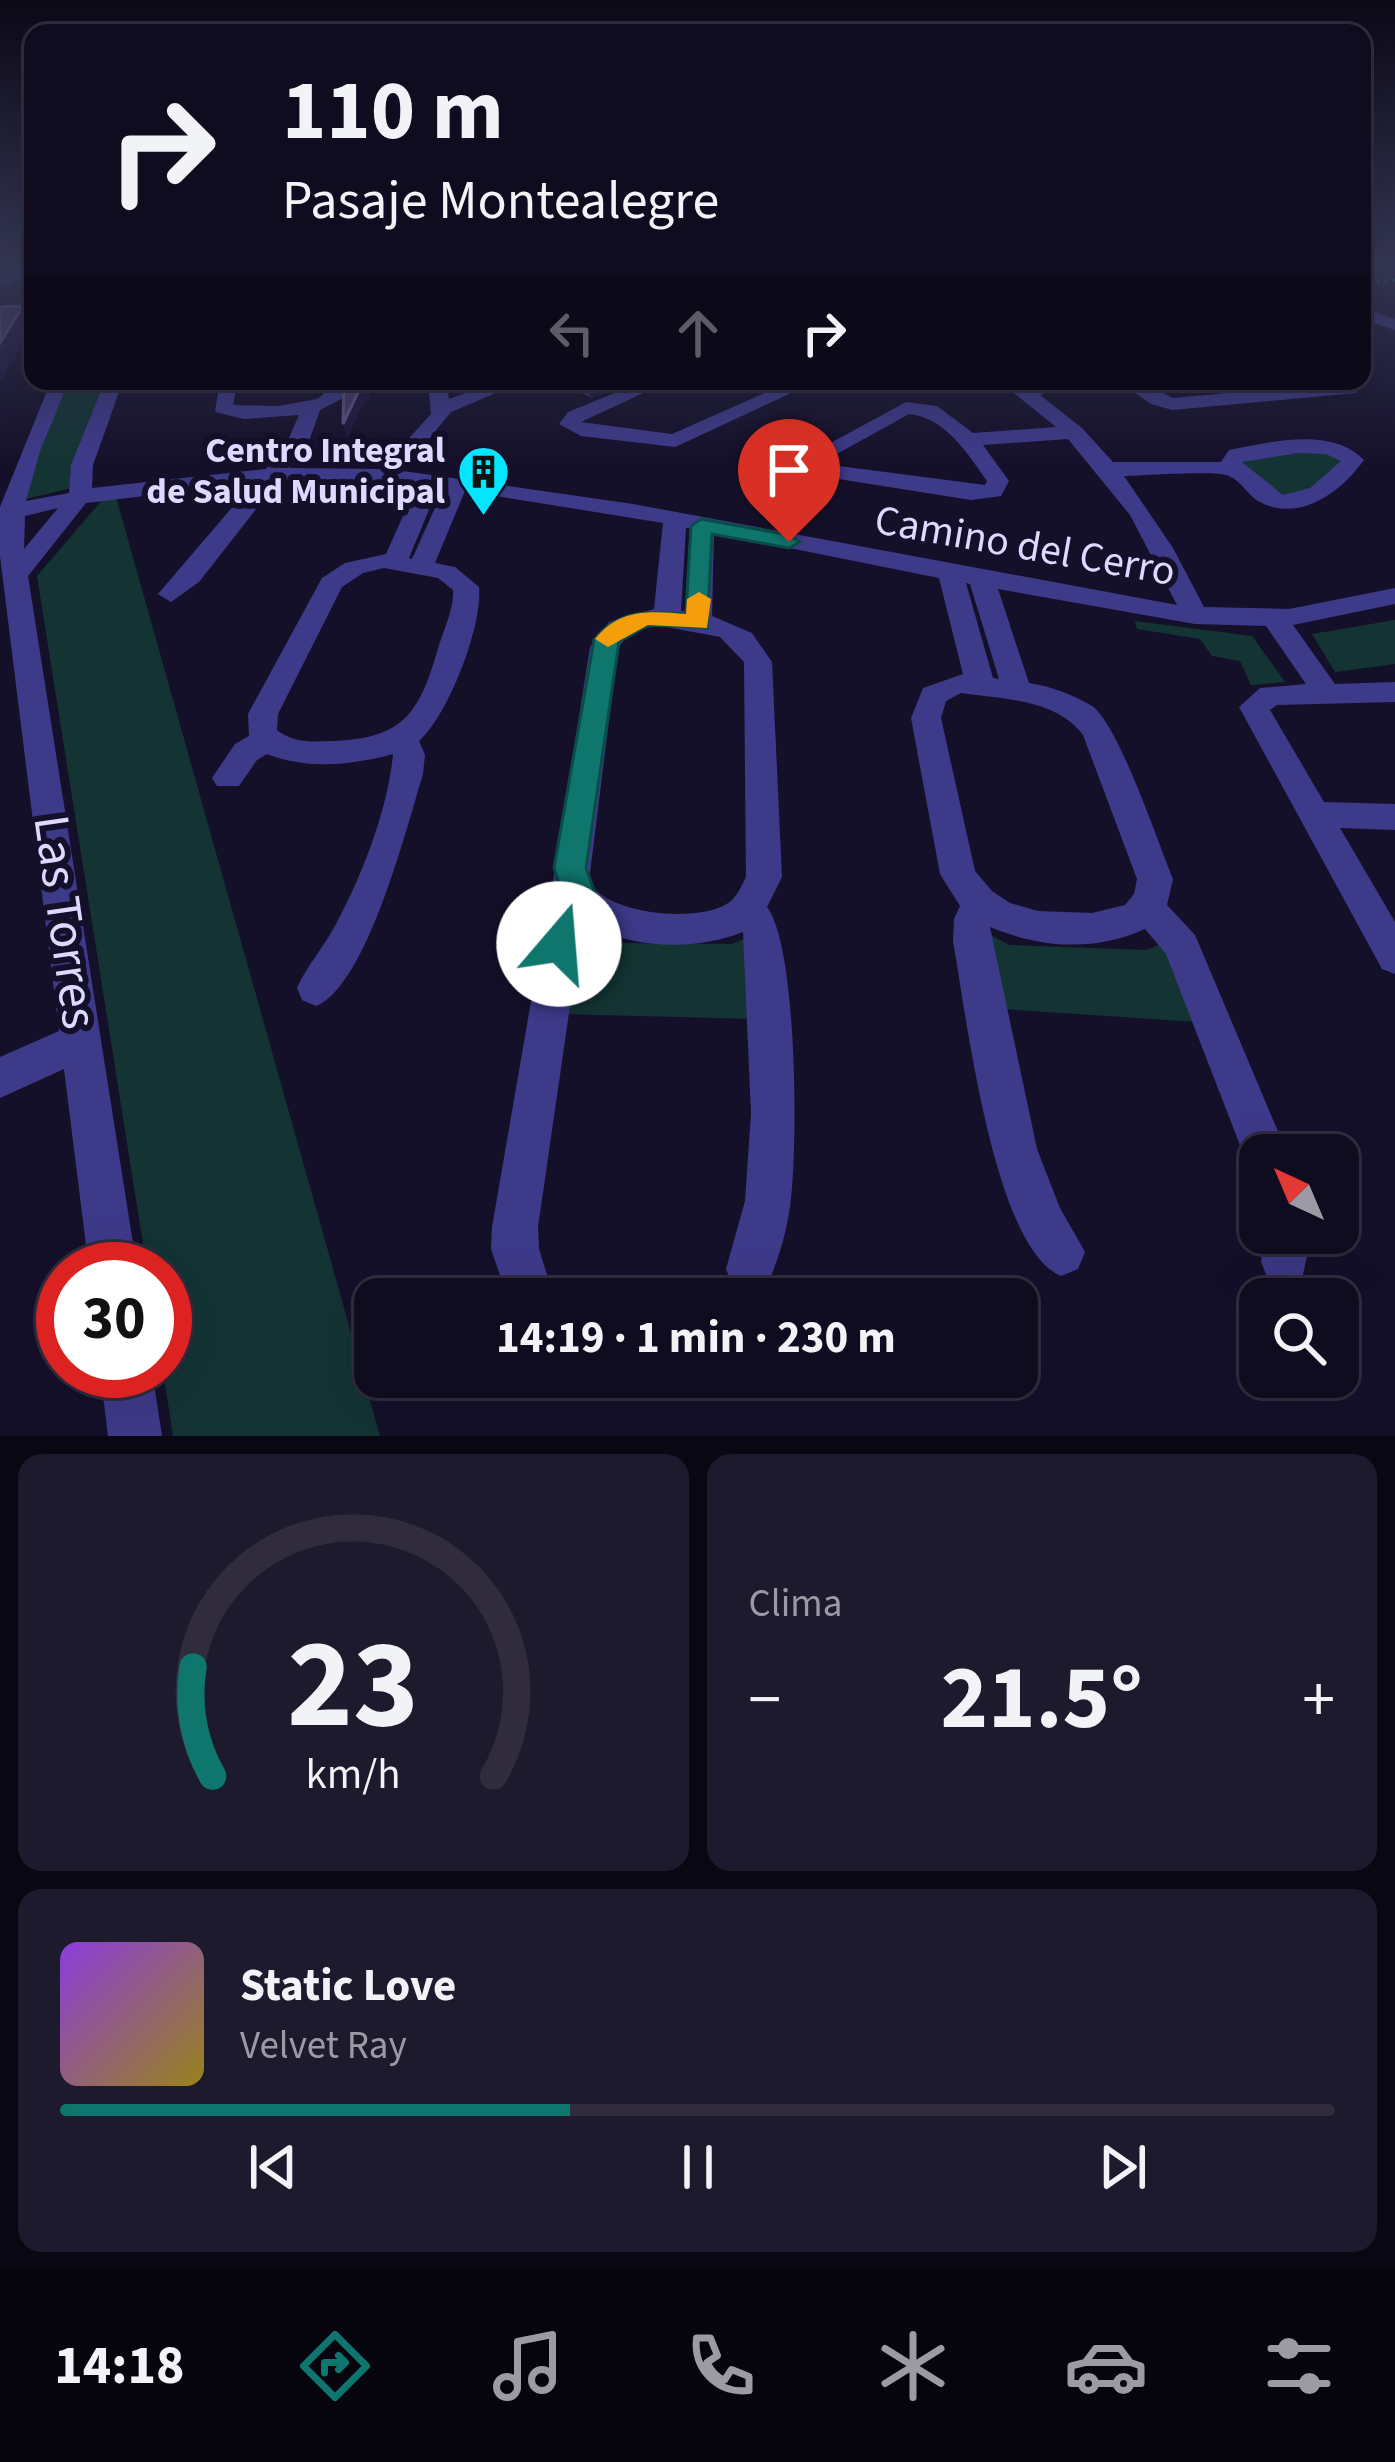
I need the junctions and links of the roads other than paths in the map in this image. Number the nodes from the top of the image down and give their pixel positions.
1 (57, 390) edge
2 (111, 390) edge
3 (227, 390) edge
4 (333, 390) edge
5 (439, 390) edge
6 (492, 390) edge
7 (638, 390) edge
8 (788, 390) edge
9 (1028, 390) edge
10 (1145, 390) edge
11 (1323, 390) edge
12 (310, 408) junction
13 (443, 409) junction
14 (1070, 428) junction
15 (1363, 438) dead end
16 (968, 440) junction
17 (1342, 451) junction
18 (1235, 469) junction
19 (1113, 474) junction
20 (272, 475) junction
21 (408, 478) junction
22 (457, 484) junction
23 (80, 496) junction
24 (3, 513) edge
25 (688, 523) junction
26 (1156, 545) junction
27 (408, 563) junction
28 (950, 572) junction
29 (16, 575) junction
30 (981, 578) junction
31 (172, 594) dead end
32 (1395, 596) edge
33 (1164, 612) junction
34 (1196, 616) junction
35 (1263, 618) junction
36 (682, 620) junction
37 (980, 683) junction
38 (1016, 689) junction
39 (1395, 692) edge
40 (1314, 695) junction
41 (267, 740) junction
42 (404, 741) junction
43 (228, 778) dead end
44 (1311, 814) junction
45 (1395, 817) edge
46 (980, 902) junction
47 (583, 904) junction
48 (748, 909) junction
49 (1148, 911) junction
50 (1395, 957) edge
51 (316, 988) dead end
52 (81, 1041) junction
53 (0, 1078) edge
54 (1258, 1134) edge
55 (108, 1242) edge
56 (1061, 1252) dead end
57 (750, 1269) dead end
58 (524, 1278) edge
59 (130, 1398) edge
60 (135, 1436) edge

1 - 24 street, Las Torres
2 - 23 street
3 - 12 street
4 - 12 street
5 - 13 street
6 - 13 street
7 - 8 street
9 - 14 street
10 - 11 street
12 - 20 street
13 - 21 street
14 - 16 street
14 - 19 street
15 - 17 street
16 - 16 street
17 - 18 street
17 - 18 street
18 - 19 street
19 - 26 street
20 - 21 street, Camino del Cerro
20 - 23 street, Camino del Cerro
20 - 31 street
21 - 22 street, Camino del Cerro
21 - 27 street
22 - 25 street, Camino del Cerro
22 - 27 street
23 - 24 street, Camino del Cerro
23 - 29 street
24 - 29 street, Las Torres
25 - 28 street, Camino del Cerro
25 - 36 street
26 - 33 street
26 - 34 street
27 - 41 street
27 - 42 street
28 - 30 street, Camino del Cerro
28 - 37 street
29 - 52 street, Las Torres
30 - 33 street, Camino del Cerro
30 - 38 street
32 - 35 street, Camino del Cerro
33 - 34 street, Camino del Cerro
34 - 35 street, Camino del Cerro
35 - 40 street
36 - 47 street
36 - 48 street
37 - 38 street
37 - 46 street
38 - 49 street
39 - 40 street
40 - 44 street
41 - 42 street
41 - 43 street
42 - 51 street
44 - 45 street
44 - 50 street
46 - 49 street
46 - 56 street
47 - 48 street
47 - 58 street
48 - 57 street
49 - 54 street
52 - 53 street
52 - 55 street, Las Torres
59 - 60 street

